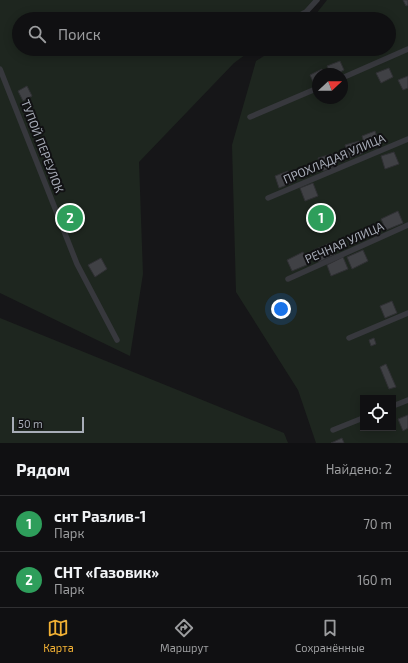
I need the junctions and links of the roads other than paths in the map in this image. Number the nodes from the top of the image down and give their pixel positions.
1 (317, 0) edge
2 (306, 12) edge
3 (408, 50) edge
4 (396, 55) edge
5 (394, 56) edge
6 (0, 69) edge
7 (348, 75) edge
8 (312, 91) edge
9 (250, 118) dead end
10 (408, 139) edge
11 (268, 198) dead end
12 (408, 224) edge
13 (288, 279) dead end
14 (408, 313) edge
15 (349, 338) dead end
16 (117, 340) dead end
17 (408, 400) edge
18 (396, 405) edge
19 (360, 419) edge
20 (333, 430) dead end

1 - 2 lane
3 - 4 lane
5 - 7 lane
6 - 16 lane, ТУПОЙ ПЕРЕУЛОК
8 - 9 lane
10 - 11 lane, ПРОХЛАДАЯ УЛИЦА
12 - 13 lane, РЕЧНАЯ УЛИЦА
14 - 15 lane
17 - 18 lane
19 - 20 lane

